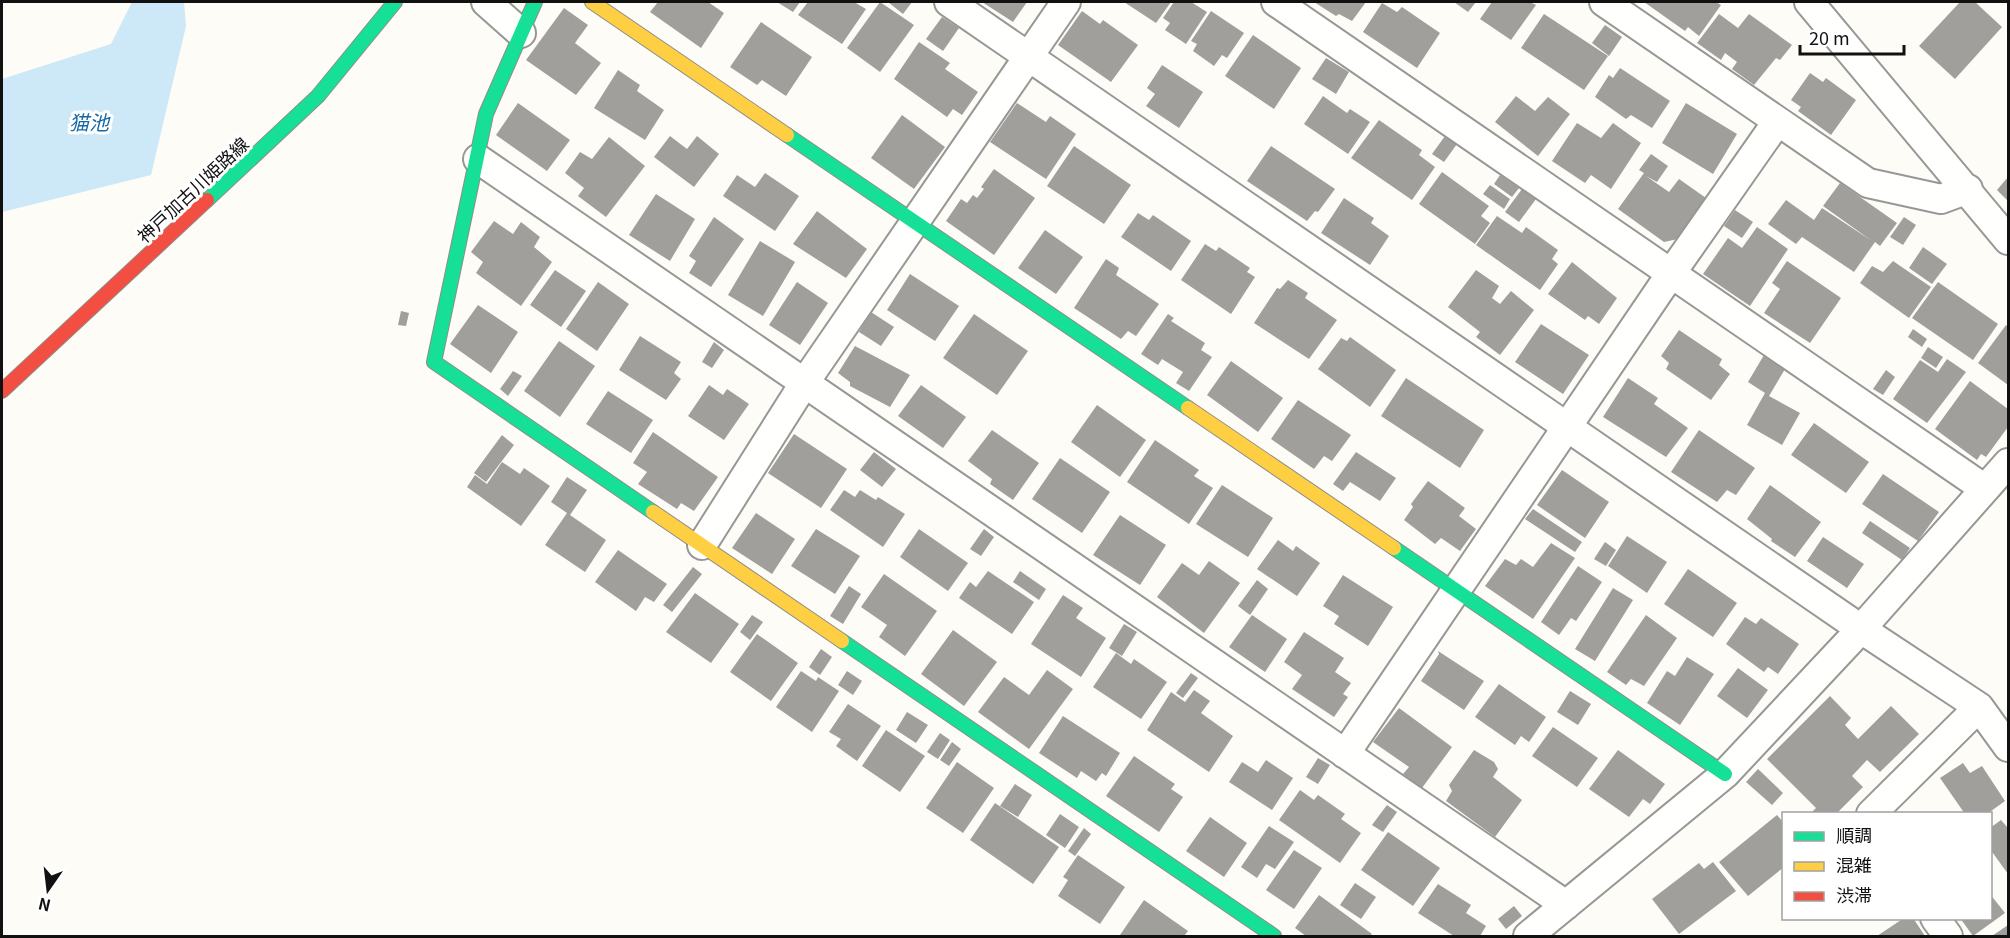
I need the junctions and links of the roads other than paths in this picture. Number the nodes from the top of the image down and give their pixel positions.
1 (395, 2) edge
2 (486, 2) edge
3 (535, 2) edge
4 (592, 2) edge
5 (949, 2) edge
6 (1066, 2) edge
7 (1276, 2) edge
8 (1604, 2) edge
9 (1809, 2) edge
10 (521, 33) junction
11 (1029, 56) junction
12 (1777, 122) junction
13 (478, 159) junction
14 (1968, 189) junction
15 (914, 222) junction
16 (2008, 240) edge
17 (1672, 272) junction
18 (805, 382) junction
19 (2, 391) edge
20 (1567, 428) junction
21 (2008, 463) edge
22 (1985, 489) junction
23 (702, 545) junction
24 (1456, 592) junction
25 (1861, 629) junction
26 (1979, 706) junction
27 (2008, 747) edge
28 (1345, 754) junction
29 (1725, 774) junction
30 (1872, 812) edge
31 (1566, 905) junction
32 (1936, 920) edge
33 (1274, 936) edge
34 (1528, 936) edge
35 (1948, 936) edge

1 - 19 street, 神戸加古川姫路線
2 - 10 street
3 - 10 street
4 - 15 street
5 - 11 street
6 - 11 street
7 - 17 street
8 - 12 street
9 - 14 street
10 - 13 street
11 - 15 street
11 - 20 street
12 - 14 street
12 - 17 street
13 - 18 street
13 - 23 street
14 - 16 street
15 - 18 street
15 - 24 street
17 - 20 street
17 - 22 street
18 - 23 street
18 - 28 street
20 - 24 street
20 - 25 street
21 - 22 street
22 - 25 street
23 - 33 street
24 - 28 street
24 - 29 street
25 - 26 street
25 - 29 street
26 - 27 street
26 - 30 street
28 - 31 street
29 - 31 street
31 - 34 street
32 - 35 street

